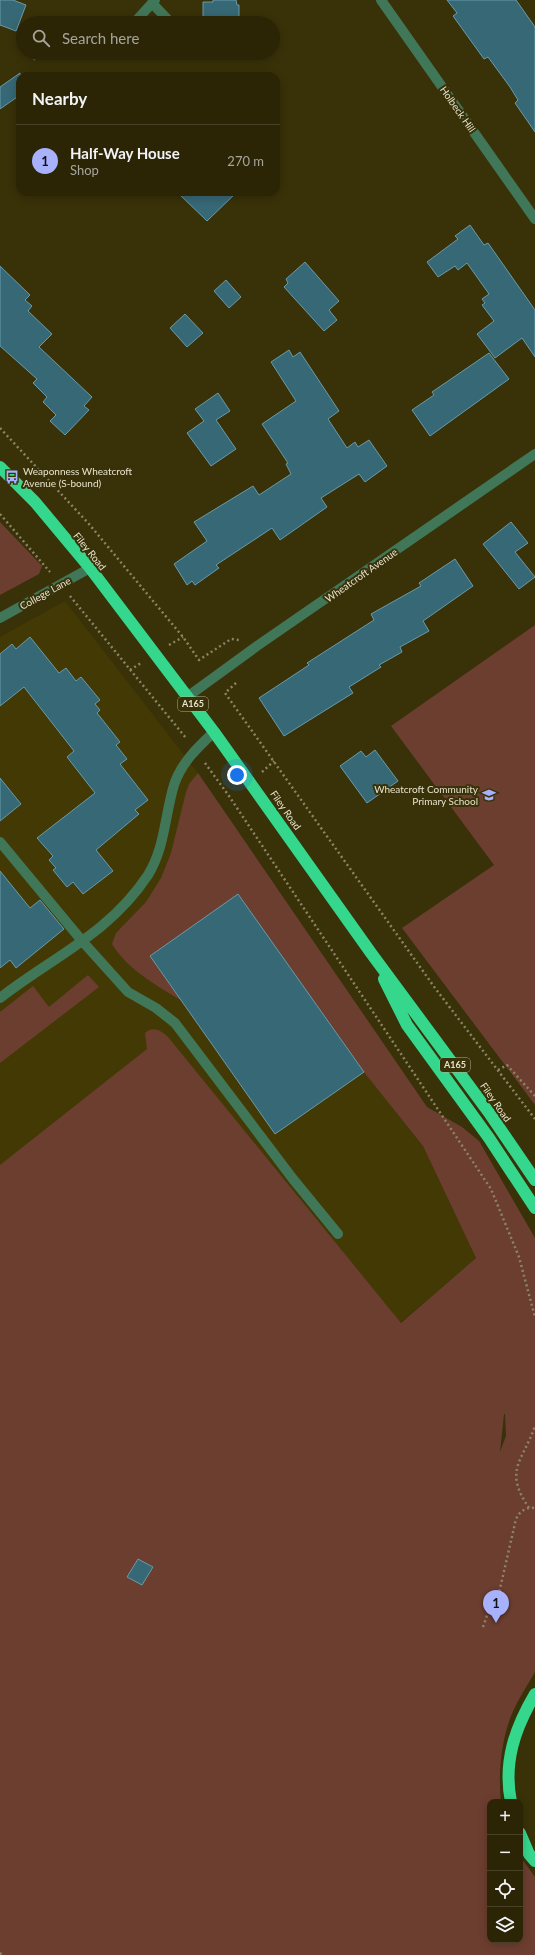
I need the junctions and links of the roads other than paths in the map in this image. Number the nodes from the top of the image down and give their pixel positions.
1 (381, 0) edge
2 (153, 1) edge
3 (140, 16) edge
4 (165, 16) edge
5 (535, 219) edge
6 (535, 454) edge
7 (0, 467) edge
8 (90, 568) junction
9 (0, 618) edge
10 (188, 697) junction
11 (214, 732) junction
12 (0, 842) edge
13 (83, 942) junction
14 (371, 953) junction
15 (0, 998) edge
16 (535, 1180) edge
17 (535, 1208) edge
18 (338, 1234) dead end
19 (535, 1694) edge
20 (510, 1799) edge
21 (521, 1835) edge
22 (535, 1861) edge

1 - 5 street, Holbeck Hill
2 - 3 street
2 - 4 street
6 - 10 street, Wheatcroft Avenue
7 - 8 highway, Filey Road / A165
8 - 9 street, College Lane
8 - 10 highway, Filey Road / A165
10 - 11 highway, Filey Road / A165
11 - 13 street
11 - 14 highway, Filey Road / A165
12 - 13 street
13 - 15 street
13 - 18 street
14 - 16 highway, Filey Road / A165
14 - 17 highway
19 - 20 highway
21 - 22 highway

